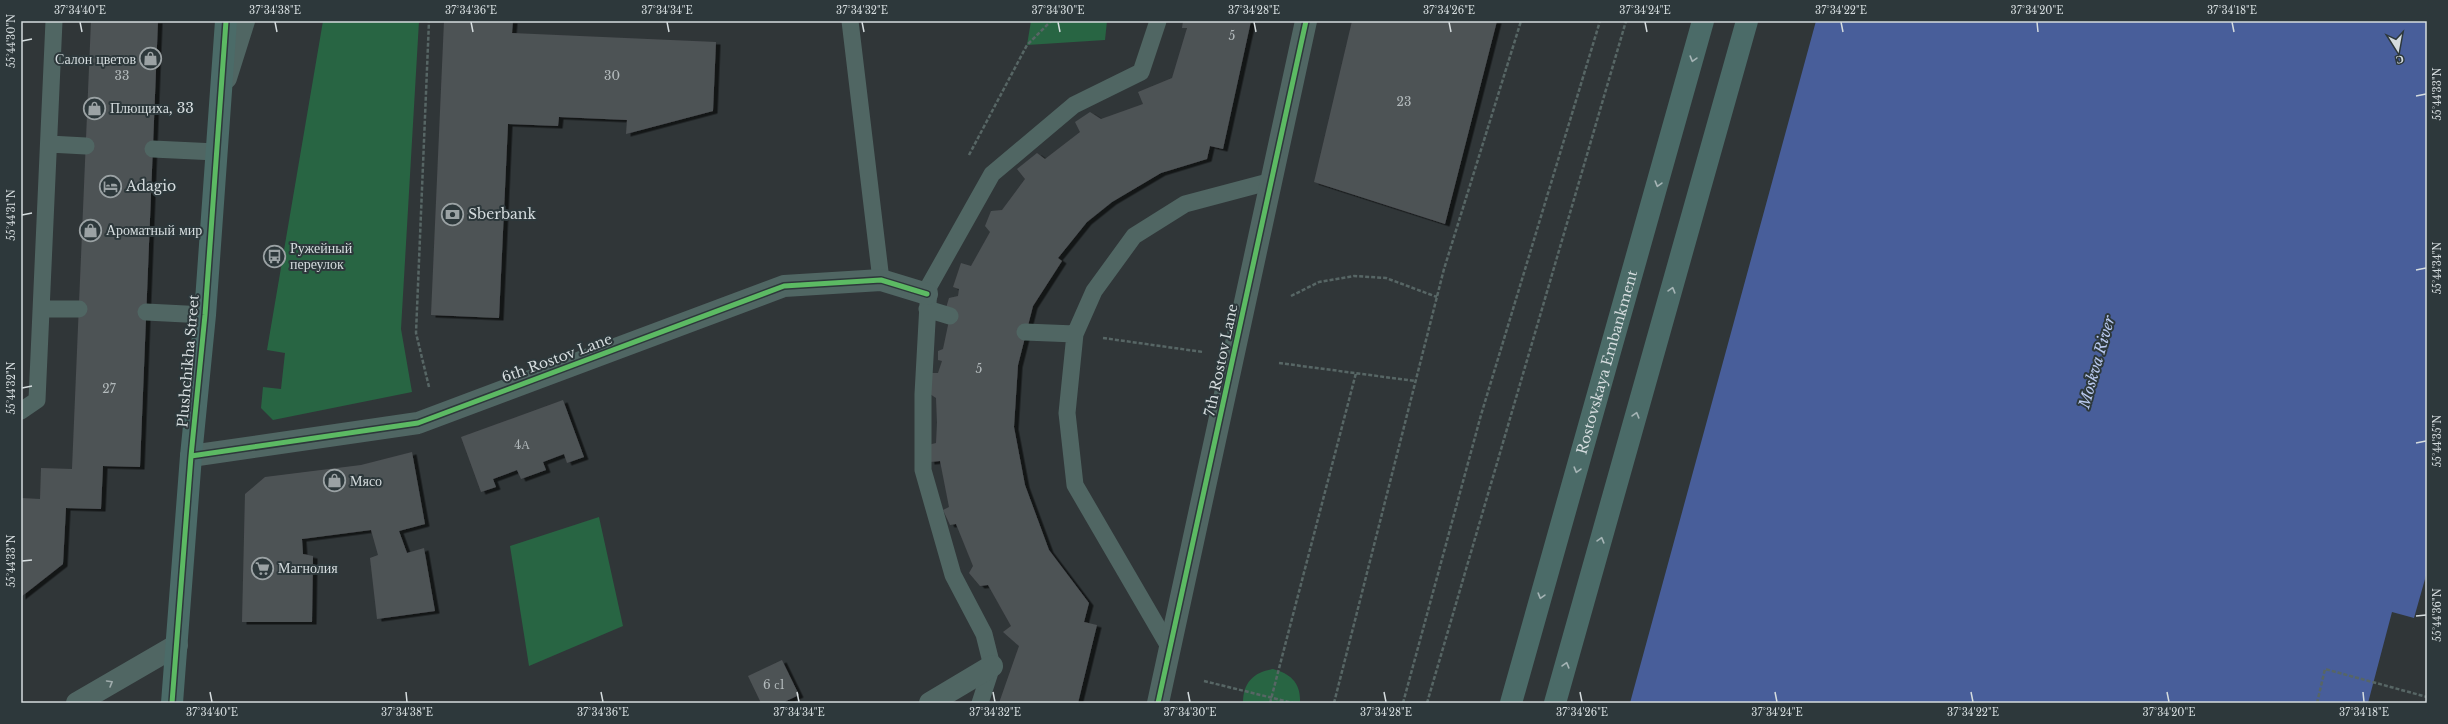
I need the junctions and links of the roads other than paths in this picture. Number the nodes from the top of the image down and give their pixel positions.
1 (54, 21) edge
2 (226, 21) edge
3 (244, 21) edge
4 (850, 21) edge
5 (1158, 21) edge
6 (1306, 21) edge
7 (1703, 21) edge
8 (1747, 21) edge
9 (220, 96) junction
10 (49, 144) junction
11 (86, 146) dead end
12 (153, 149) dead end
13 (216, 152) junction
14 (1272, 181) junction
15 (881, 280) junction
16 (927, 302) junction
17 (42, 308) junction
18 (79, 309) dead end
19 (146, 312) dead end
20 (205, 315) junction
21 (950, 316) dead end
22 (1025, 332) dead end
23 (1075, 334) junction
24 (21, 411) edge
25 (191, 456) junction
26 (177, 645) junction
27 (1171, 650) junction
28 (992, 666) junction
29 (76, 703) edge
30 (172, 703) edge
31 (930, 703) edge
32 (980, 703) edge
33 (1158, 703) edge
34 (1511, 703) edge
35 (1555, 703) edge

1 - 10 lane
2 - 9 main road, Plushchikha Street
3 - 9 street
4 - 15 lane
5 - 16 lane
6 - 14 street, 7th Rostov Lane
7 -> 34 main road, Rostovskaya Embankment
35 -> 8 main road
9 - 13 main road, Plushchikha Street
10 - 11 lane
10 - 17 lane
12 - 13 lane
13 - 20 main road, Plushchikha Street
14 - 23 lane
14 - 27 street, 7th Rostov Lane
15 - 16 street, 6th Rostov Lane
15 - 25 street, 6th Rostov Lane
16 - 21 lane
16 - 28 lane
17 - 18 lane
17 - 24 lane
19 - 20 lane
20 - 25 main road, Plushchikha Street
22 - 23 lane
23 - 27 lane
25 - 26 main road, Plushchikha Street
29 -> 26 street
26 - 30 main road, Plushchikha Street
27 - 33 street, 7th Rostov Lane
28 - 31 street
28 - 32 lane

